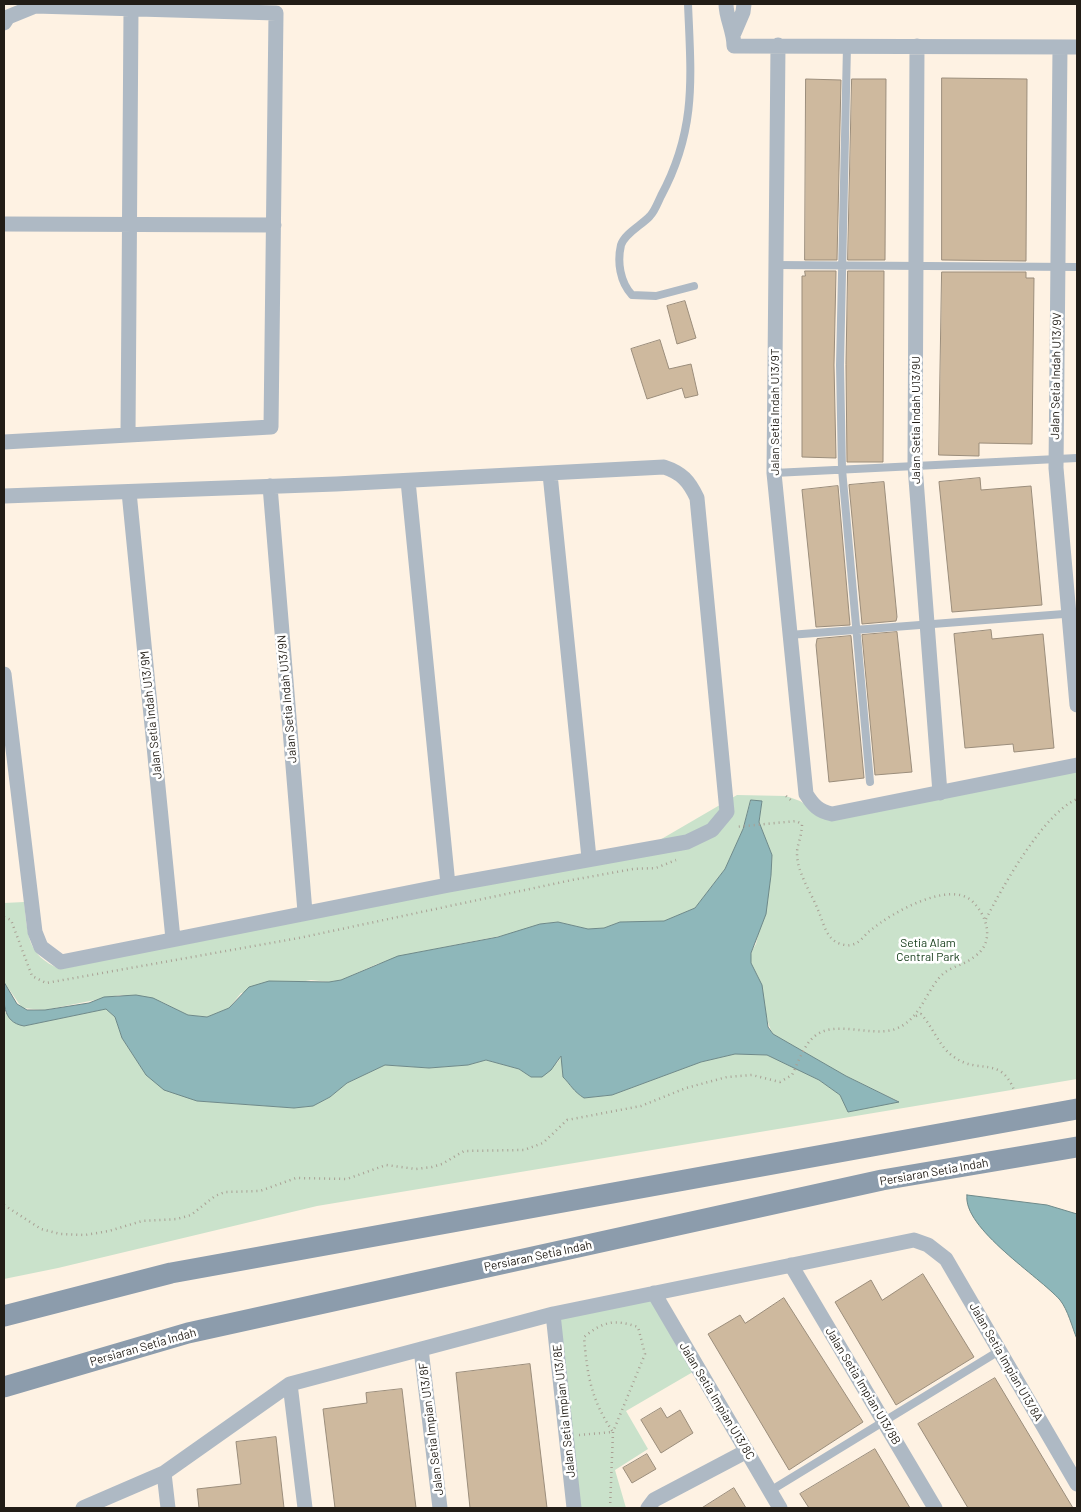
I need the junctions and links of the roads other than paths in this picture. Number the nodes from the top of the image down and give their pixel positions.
1 (688, 4) edge
2 (726, 4) edge
3 (744, 4) edge
4 (254, 8) edge
5 (131, 10) junction
6 (4, 23) edge
7 (734, 33) junction
8 (778, 45) junction
9 (847, 46) junction
10 (917, 46) junction
11 (1060, 47) junction
12 (1077, 47) edge
13 (4, 224) edge
14 (130, 225) junction
15 (274, 225) junction
16 (775, 265) junction
17 (842, 266) junction
18 (916, 266) junction
19 (1058, 267) junction
20 (1077, 267) edge
21 (694, 286) dead end
22 (128, 434) junction
23 (4, 442) edge
24 (1077, 458) edge
25 (1056, 460) junction
26 (915, 466) junction
27 (842, 469) junction
28 (774, 473) junction
29 (550, 474) junction
30 (408, 481) junction
31 (270, 486) junction
32 (129, 492) junction
33 (4, 496) edge
34 (1073, 613) edge
35 (926, 625) junction
36 (856, 630) junction
37 (789, 635) junction
38 (4, 674) edge
39 (1077, 705) edge
40 (1077, 765) edge
41 (870, 782) dead end
42 (940, 793) junction
43 (589, 858) junction
44 (448, 885) junction
45 (306, 912) junction
46 (173, 939) junction
47 (1077, 1109) edge
48 (1077, 1147) edge
49 (791, 1265) junction
50 (654, 1293) junction
51 (553, 1314) junction
52 (4, 1316) edge
53 (421, 1349) junction
54 (999, 1350) junction
55 (290, 1384) junction
56 (4, 1387) edge
57 (884, 1420) junction
58 (747, 1452) junction
59 (164, 1473) junction
60 (1077, 1484) edge
61 (770, 1491) junction
62 (83, 1508) edge
63 (168, 1508) edge
64 (304, 1508) edge
65 (440, 1508) edge
66 (574, 1508) edge
67 (648, 1508) edge
68 (780, 1508) edge
69 (935, 1508) edge

1 - 21 lane
2 - 7 street
3 - 7 street
4 - 5 street
4 - 15 street
5 - 6 street
5 - 14 street
7 - 8 street
8 - 9 street
8 - 16 street, Jalan Setia Indah U13/9T
9 - 10 street
9 - 17 lane
10 - 11 street
10 - 18 street, Jalan Setia Indah U13/9U
11 - 12 street
11 - 19 street, Jalan Setia Indah U13/9V
13 - 14 street
14 - 15 street
14 - 22 street
15 - 22 street
16 - 17 lane
16 - 28 street, Jalan Setia Indah U13/9T
17 - 18 lane
17 - 27 lane
18 - 19 lane
18 - 26 street, Jalan Setia Indah U13/9U
19 - 20 lane
19 - 25 street, Jalan Setia Indah U13/9V
22 - 23 street
24 - 25 lane
25 - 26 lane
25 - 34 street, Jalan Setia Indah U13/9V
26 - 27 lane
26 - 35 street, Jalan Setia Indah U13/9U
27 - 28 lane
27 - 36 lane
28 - 37 street, Jalan Setia Indah U13/9T
29 - 30 street
29 - 43 street
29 - 43 street
30 - 31 street
30 - 44 street
31 - 32 street
31 - 45 street, Jalan Setia Indah U13/9N
32 - 33 street
32 - 46 street, Jalan Setia Indah U13/9M
34 - 35 lane
34 - 39 street, Jalan Setia Indah U13/9V
35 - 36 lane
35 - 42 street, Jalan Setia Indah U13/9U
36 - 37 lane
36 - 41 lane
37 - 42 street, Jalan Setia Indah U13/9T
38 - 46 street
40 - 42 street, Jalan Setia Indah U13/9T
43 - 44 street
44 - 45 street
45 - 46 street
47 - 52 street
48 - 56 street, Persiaran Setia Indah
49 - 50 street
49 - 54 street, Jalan Setia Impian U13/8A
49 - 57 street, Jalan Setia Impian U13/8B
50 - 51 street
50 - 58 street, Jalan Setia Impian U13/8C
51 - 53 street
51 - 66 street, Jalan Setia Impian U13/8E
53 - 55 street
53 - 65 street, Jalan Setia Impian U13/8F
54 - 57 lane
54 - 60 street, Jalan Setia Impian U13/8A
55 - 59 street
55 - 64 street
57 - 61 lane
57 - 69 street, Jalan Setia Impian U13/8B
58 - 61 street, Jalan Setia Impian U13/8C
58 - 67 street
59 - 62 street
59 - 63 street
61 - 68 street, Jalan Setia Impian U13/8C

